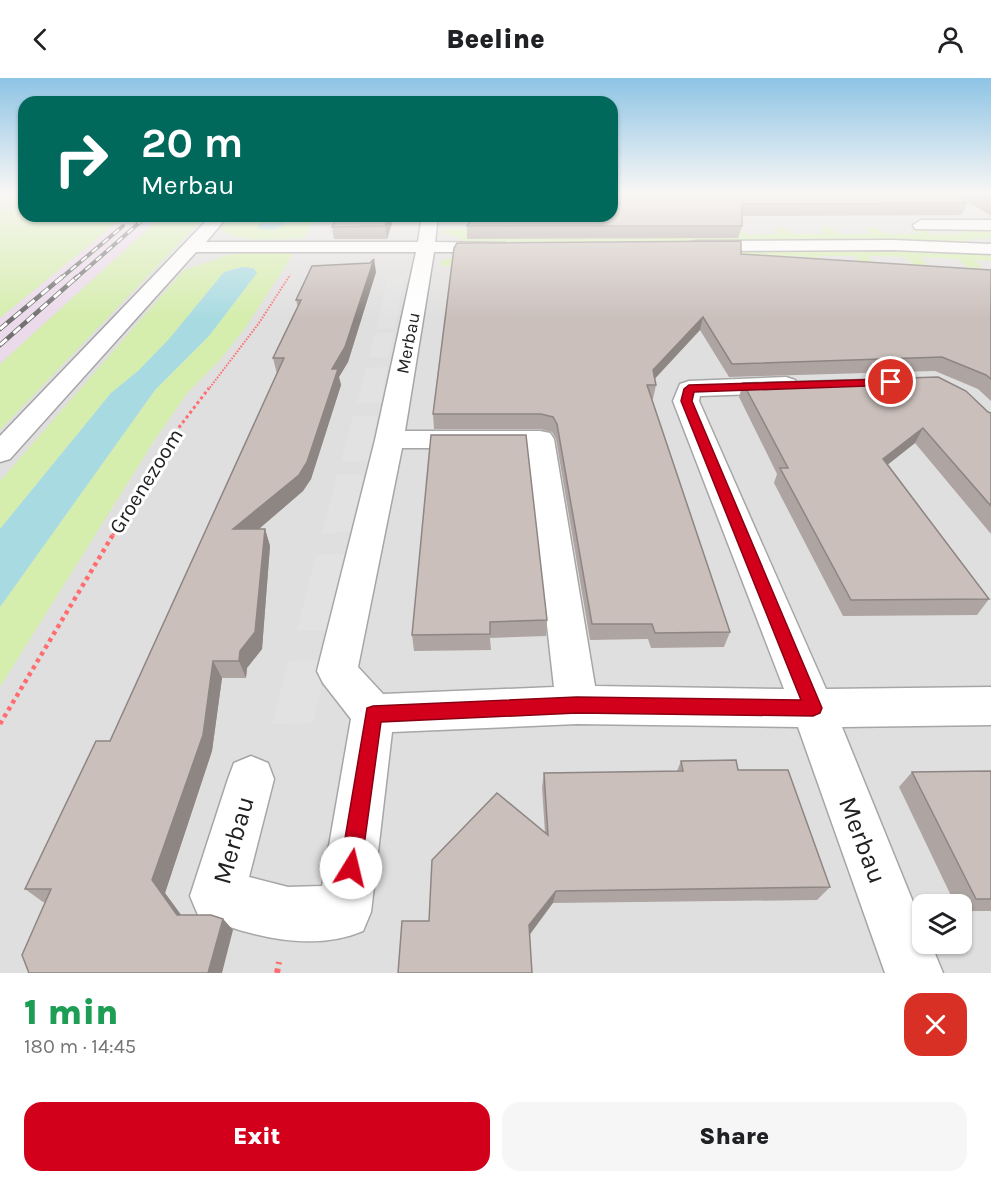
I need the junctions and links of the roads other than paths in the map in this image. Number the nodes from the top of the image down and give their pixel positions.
1 (204, 235) edge
2 (428, 246) edge
3 (677, 246) edge
4 (193, 247) junction
5 (521, 247) edge
6 (991, 249) edge
7 (816, 384) edge
8 (389, 440) junction
9 (0, 453) edge
10 (577, 705) junction
11 (991, 706) edge
12 (813, 708) junction
13 (373, 714) junction
14 (251, 779) dead end
15 (914, 973) edge

1 - 4 street
2 - 4 street
2 - 5 street
2 - 8 street, Merbau
3 - 6 street
4 - 9 street
7 - 12 street, Merbau
8 - 10 street
8 - 13 street, Merbau
10 - 12 street
10 - 13 street
11 - 12 street
12 - 15 street, Merbau
13 - 14 street, Merbau

